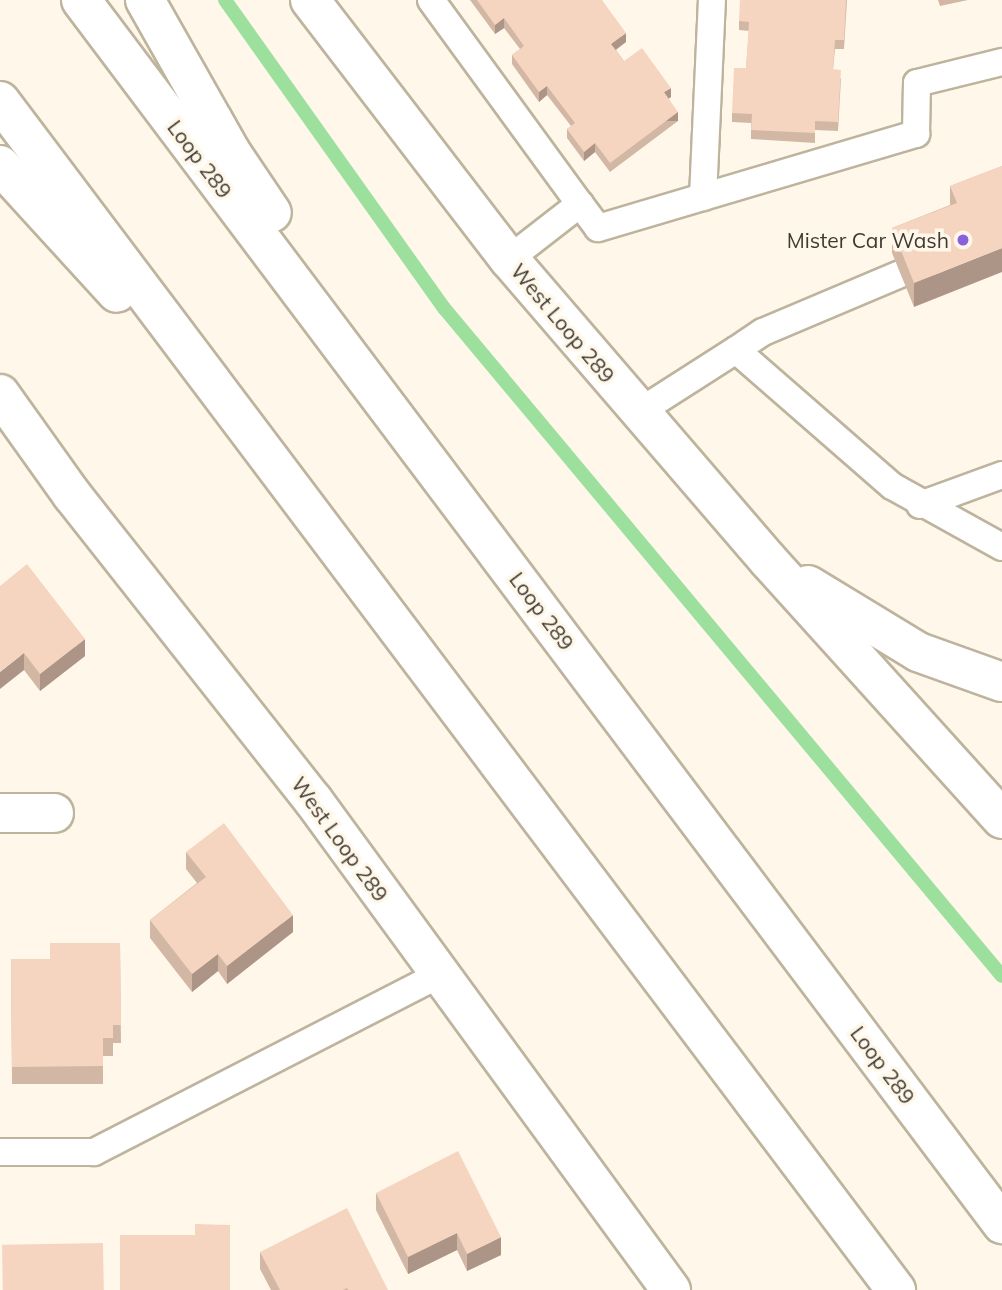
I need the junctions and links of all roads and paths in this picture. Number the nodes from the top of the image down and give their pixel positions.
1 (80, 0) edge
2 (145, 0) edge
3 (310, 0) edge
4 (431, 0) edge
5 (712, 0) edge
6 (1002, 62) edge
7 (0, 101) edge
8 (0, 166) edge
9 (704, 197) junction
10 (580, 204) junction
11 (509, 259) junction
12 (900, 274) edge
13 (736, 350) junction
14 (0, 394) edge
15 (639, 412) junction
16 (266, 455) junction
17 (1002, 475) edge
18 (920, 505) junction
19 (1002, 547) edge
20 (768, 560) junction
21 (522, 583) junction
22 (1002, 682) edge
23 (0, 813) edge
24 (54, 813) dead end
25 (1002, 819) edge
26 (439, 975) junction
27 (0, 1152) edge
28 (1002, 1224) edge
29 (653, 1284) edge
30 (897, 1290) edge

1 - 21 main road, Loop 289
2 - 21 main road
3 - 11 main road, West Loop 289
4 - 10 lane
5 - 9 lane
6 - 9 lane
7 - 16 main road
8 - 16 main road
9 - 10 lane
10 - 11 lane
11 - 15 main road, West Loop 289
12 - 13 lane
13 - 15 lane
13 - 18 lane
14 - 26 main road, West Loop 289
15 - 20 main road, West Loop 289
16 - 30 main road
17 - 18 lane
18 - 19 lane
20 - 22 main road
20 - 25 main road, West Loop 289
21 - 28 main road, Loop 289
23 - 24 main road
26 - 27 lane
26 - 29 main road, West Loop 289

